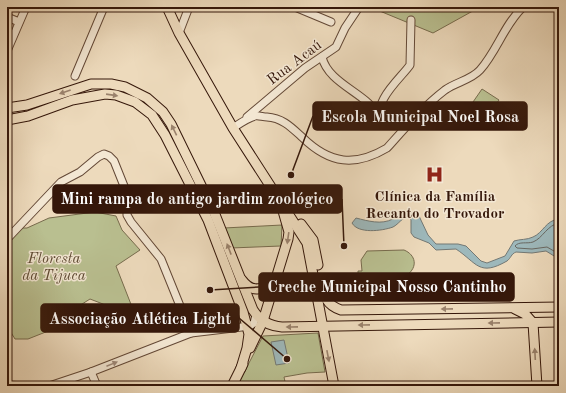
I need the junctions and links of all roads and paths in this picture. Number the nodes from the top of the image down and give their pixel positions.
1 (26, 7) edge
2 (104, 7) edge
3 (167, 7) edge
4 (189, 7) edge
5 (294, 7) edge
6 (359, 7) edge
7 (523, 7) edge
8 (7, 17) edge
9 (411, 20) dead end
10 (20, 22) junction
11 (331, 22) dead end
12 (178, 33) junction
13 (7, 51) edge
14 (322, 56) junction
15 (75, 76) dead end
16 (7, 108) edge
17 (381, 118) junction
18 (7, 120) edge
19 (410, 123) junction
20 (233, 128) junction
21 (280, 200) junction
22 (7, 239) edge
23 (238, 274) junction
24 (278, 276) junction
25 (559, 307) edge
26 (514, 308) junction
27 (259, 318) junction
28 (559, 322) edge
29 (533, 323) junction
30 (248, 326) junction
31 (323, 326) junction
32 (191, 333) junction
33 (241, 368) junction
34 (91, 372) junction
35 (7, 385) edge
36 (26, 386) edge
37 (48, 386) edge
38 (97, 386) edge
39 (232, 386) edge
40 (334, 386) edge
41 (536, 386) edge

1 - 10 street
2 - 15 street
3 - 12 main road
4 - 12 street
5 - 11 street
6 - 14 street, Rua Acaú
7 - 19 street
8 - 10 street
9 - 17 street
10 - 13 street
12 - 20 main road
14 - 17 street
14 - 20 street, Rua Acaú
23 -> 16 main road
17 - 19 street
18 -> 30 main road
19 - 20 street
20 - 21 main road
21 -> 24 main road
26 -> 21 main road
21 - 31 main road
22 - 32 street
23 - 24 main road
23 - 27 main road
24 - 27 main road
25 - 26 main road
26 - 29 main road
27 - 30 street
31 -> 27 main road
27 - 33 main road
28 - 29 main road
29 -> 31 main road
41 -> 29 main road
30 - 32 street
30 - 33 main road
31 -> 40 main road
34 -> 32 street
33 - 39 main road
34 - 37 street
34 - 38 street
35 - 36 street

